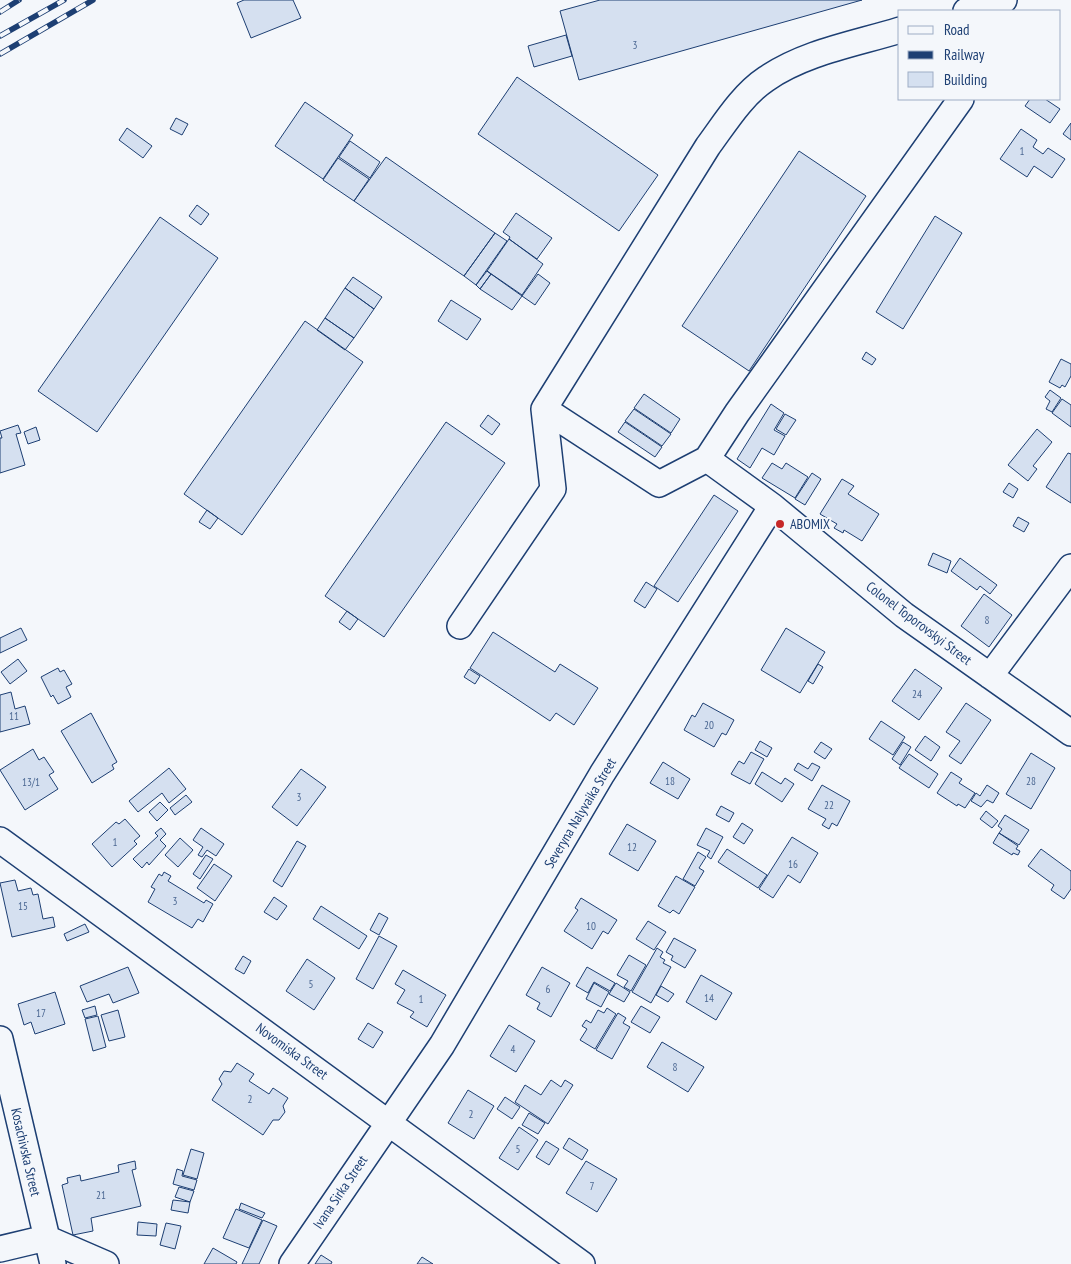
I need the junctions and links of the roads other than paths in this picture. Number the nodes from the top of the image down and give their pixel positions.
1 (1004, 0) edge
2 (969, 10) edge
3 (898, 31) edge
4 (960, 100) edge
5 (544, 408) junction
6 (707, 459) junction
7 (772, 506) junction
8 (1071, 567) edge
9 (460, 626) dead end
10 (990, 676) junction
11 (1071, 733) edge
12 (0, 840) edge
13 (0, 1039) edge
14 (388, 1121) junction
15 (46, 1238) junction
16 (0, 1249) edge
17 (53, 1264) edge
18 (106, 1264) edge
19 (292, 1264) edge
20 (582, 1264) edge

1 - 2 street
3 - 5 street
4 - 6 street
5 - 6 street
5 - 9 street
6 - 7 street, Colonel Toporovskyi Street
7 - 10 street, Colonel Toporovskyi Street
7 - 14 street, Severyna Nalyvaika Street
8 - 10 street
10 - 11 street, Colonel Toporovskyi Street
12 - 14 street, Novomiska Street
13 - 15 street, Kosachivska Street
14 - 19 street, Ivana Sirka Street
14 - 20 street, Novomiska Street
15 - 16 street
15 - 17 street, Kosachivska Street
15 - 18 street

